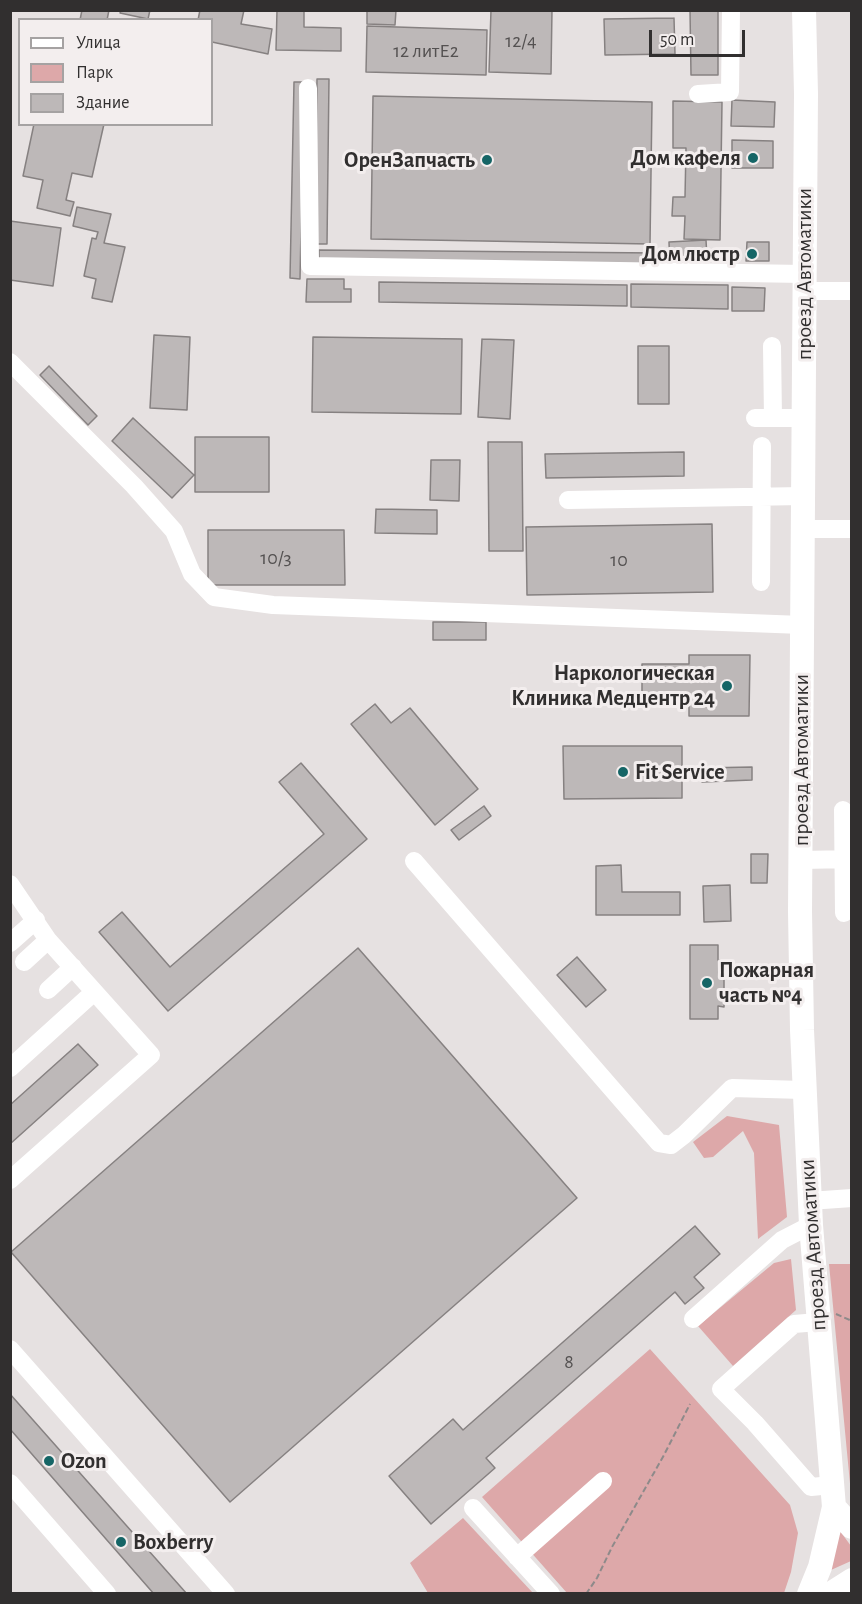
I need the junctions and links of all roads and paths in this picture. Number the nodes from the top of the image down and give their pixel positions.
1 (731, 10) edge
2 (804, 10) edge
3 (309, 88) dead end
4 (698, 94) dead end
5 (804, 282) junction
6 (852, 291) edge
7 (772, 346) dead end
8 (10, 362) edge
9 (803, 418) junction
10 (762, 446) dead end
11 (803, 496) junction
12 (762, 497) junction
13 (568, 500) dead end
14 (803, 529) junction
15 (852, 529) edge
16 (761, 582) dead end
17 (802, 625) junction
18 (843, 810) dead end
19 (801, 860) junction
20 (847, 860) edge
21 (414, 861) dead end
22 (11, 886) edge
23 (844, 913) dead end
24 (36, 920) junction
25 (48, 940) junction
26 (10, 943) edge
27 (24, 962) dead end
28 (73, 968) junction
29 (48, 990) dead end
30 (94, 992) junction
31 (10, 1068) edge
32 (803, 1090) junction
33 (10, 1180) edge
34 (852, 1198) edge
35 (809, 1201) junction
36 (811, 1225) junction
37 (693, 1319) dead end
38 (818, 1322) junction
39 (10, 1348) edge
40 (690, 1404) dead end
41 (603, 1481) dead end
42 (10, 1483) edge
43 (833, 1496) junction
44 (473, 1508) dead end
45 (852, 1527) edge
46 (517, 1557) junction
47 (852, 1580) edge
48 (107, 1593) edge
49 (226, 1593) edge
50 (551, 1593) edge
51 (586, 1593) edge
52 (809, 1593) edge
53 (830, 1593) edge

1 - 4 street
2 - 5 main road, проезд Автоматики
3 - 5 street
5 - 6 street
5 - 9 main road, проезд Автоматики
7 - 9 street
8 - 17 street
9 - 11 main road, проезд Автоматики
10 - 12 street
11 - 12 street
11 - 14 main road, проезд Автоматики
12 - 13 street
12 - 16 street
14 - 15 street
14 - 17 main road, проезд Автоматики
17 - 19 main road, проезд Автоматики
18 - 20 street
19 - 20 street
19 - 32 main road, проезд Автоматики
20 - 23 street
21 - 32 street
22 - 24 street
24 - 25 street
24 - 26 street
25 - 27 street
25 - 28 street
28 - 29 street
28 - 30 street
30 - 31 street
30 - 33 street
32 - 35 main road, проезд Автоматики
34 - 35 street
35 - 36 main road, проезд Автоматики
36 - 37 street
36 - 38 main road, проезд Автоматики
38 - 43 main road, проезд Автоматики
38 - 43 street
39 - 49 street
40 - 51 path
41 - 46 street
42 - 48 street
43 - 45 main road
43 - 52 main road, проезд Автоматики
44 - 46 street
46 - 50 street
47 - 53 main road

